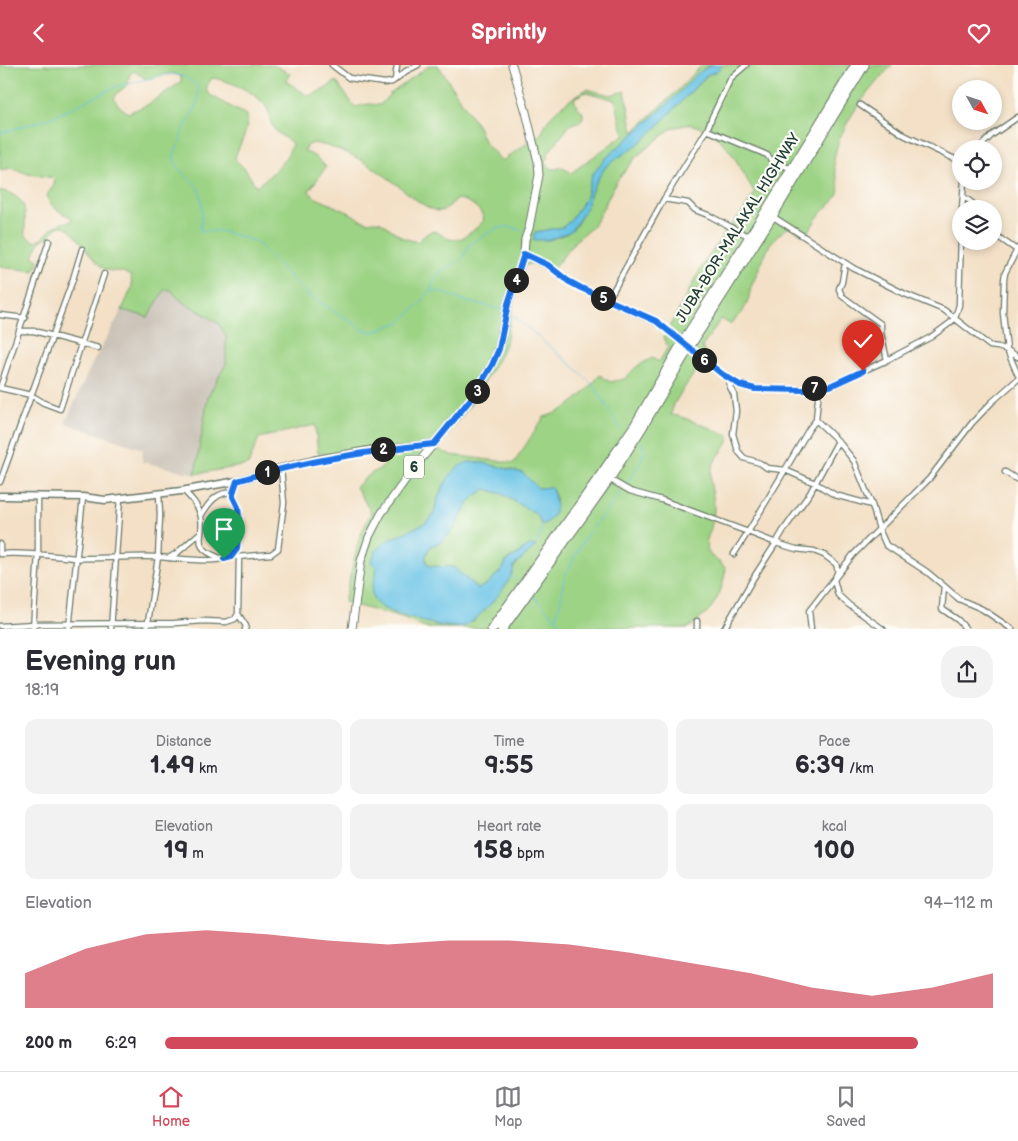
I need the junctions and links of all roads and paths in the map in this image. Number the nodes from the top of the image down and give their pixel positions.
1 (332, 65) edge
2 (398, 65) edge
3 (418, 65) edge
4 (512, 65) edge
5 (746, 65) edge
6 (856, 65) edge
7 (864, 65) edge
8 (395, 80) junction
9 (860, 105) dead end
10 (1018, 117) edge
11 (707, 131) junction
12 (987, 140) edge
13 (952, 158) edge
14 (792, 169) junction
15 (963, 190) edge
16 (963, 195) junction
17 (664, 199) junction
18 (963, 200) edge
19 (970, 200) edge
20 (772, 216) junction
21 (750, 237) junction
22 (1002, 239) edge
23 (50, 241) dead end
24 (82, 249) dead end
25 (961, 250) edge
26 (1018, 250) edge
27 (524, 254) junction
28 (845, 263) junction
29 (104, 274) dead end
30 (608, 301) junction
31 (0, 315) edge
32 (24, 318) junction
33 (955, 318) junction
34 (20, 331) junction
35 (52, 335) junction
36 (81, 344) junction
37 (686, 345) junction
38 (98, 348) dead end
39 (1008, 350) junction
40 (1018, 357) edge
41 (887, 360) junction
42 (1018, 375) edge
43 (728, 378) junction
44 (1018, 379) edge
45 (0, 388) edge
46 (30, 395) junction
47 (816, 420) junction
48 (838, 441) junction
49 (434, 444) junction
50 (281, 468) junction
51 (785, 470) junction
52 (1005, 472) dead end
53 (609, 479) junction
54 (1018, 480) edge
55 (237, 481) junction
56 (0, 482) edge
57 (815, 483) junction
58 (184, 491) junction
59 (233, 492) junction
60 (159, 494) junction
61 (0, 496) edge
62 (38, 497) junction
63 (83, 497) junction
64 (120, 498) junction
65 (872, 505) junction
66 (201, 516) junction
67 (879, 529) junction
68 (200, 533) junction
69 (748, 533) junction
70 (776, 543) junction
71 (0, 544) edge
72 (0, 554) edge
73 (734, 554) dead end
74 (38, 555) junction
75 (115, 557) junction
76 (158, 557) junction
77 (231, 557) junction
78 (239, 557) junction
79 (78, 558) junction
80 (169, 558) junction
81 (224, 559) junction
82 (834, 580) junction
83 (944, 586) junction
84 (238, 614) junction
85 (697, 621) dead end
86 (0, 626) edge
87 (34, 626) edge
88 (70, 626) edge
89 (112, 626) edge
90 (147, 626) edge
91 (246, 629) edge
92 (352, 629) edge
93 (492, 629) edge
94 (502, 629) edge
95 (697, 629) edge
96 (724, 629) edge
97 (811, 629) edge
98 (883, 629) edge
99 (966, 629) edge
100 (1012, 629) edge

1 - 8 street
2 - 8 street
3 - 8 street
4 - 27 main road, 6
5 - 11 street
6 - 14 highway, JUBA-BOR-MALAKAL HIGHWAY
7 - 20 highway, JUBA-BOR-MALAKAL HIGHWAY
9 - 13 street
10 - 12 street
11 - 14 street
11 - 17 street
14 - 21 highway, JUBA-BOR-MALAKAL HIGHWAY
15 - 16 street
16 - 18 street
16 - 19 street
17 - 21 street
17 - 30 street
20 - 28 street
20 - 37 highway, JUBA-BOR-MALAKAL HIGHWAY
21 - 37 highway, JUBA-BOR-MALAKAL HIGHWAY
22 - 26 street
23 - 32 street
24 - 35 street
25 - 33 street
26 - 39 street
27 - 30 street
27 - 49 main road, 6
28 - 33 street
28 - 41 street
29 - 36 street
30 - 37 street
31 - 32 street
32 - 34 street
33 - 39 street
33 - 41 street
34 - 35 street
34 - 45 street
35 - 36 street
35 - 46 street
36 - 38 street
36 - 46 street
37 - 43 street
37 - 53 highway, JUBA-BOR-MALAKAL HIGHWAY
37 - 93 highway, JUBA-BOR-MALAKAL HIGHWAY
39 - 40 street
39 - 42 street
41 - 43 street
41 - 47 street
43 - 51 street
44 - 67 street
45 - 46 street
46 - 56 street
47 - 48 street
47 - 51 street
48 - 57 street
48 - 65 street
49 - 50 street
49 - 92 main road, 6
50 - 55 street
50 - 78 street
51 - 57 street
51 - 69 street
52 - 54 street
53 - 69 street
53 - 94 highway, JUBA-BOR-MALAKAL HIGHWAY
55 - 58 street
55 - 59 street
57 - 65 street
57 - 70 street
58 - 60 street
58 - 66 street
59 - 66 street
59 - 77 street
60 - 64 street
60 - 76 street
61 - 62 street
62 - 63 street
62 - 74 street
63 - 64 street
63 - 79 street
64 - 75 street
65 - 67 street
66 - 68 street
67 - 82 street
67 - 83 street
68 - 80 street
68 - 81 street
69 - 70 street
69 - 73 street
70 - 82 street
70 - 96 street
71 - 72 street
72 - 74 street
74 - 79 street
74 - 87 street
75 - 76 street
75 - 79 street
75 - 89 street
76 - 80 street
76 - 90 street
77 - 78 street
77 - 81 street
78 - 84 street
79 - 88 street
80 - 81 street
82 - 97 street
82 - 98 street
83 - 99 street
83 - 100 street
84 - 90 street
84 - 91 street
85 - 95 street
86 - 87 street
87 - 88 street
88 - 89 street
89 - 90 street

